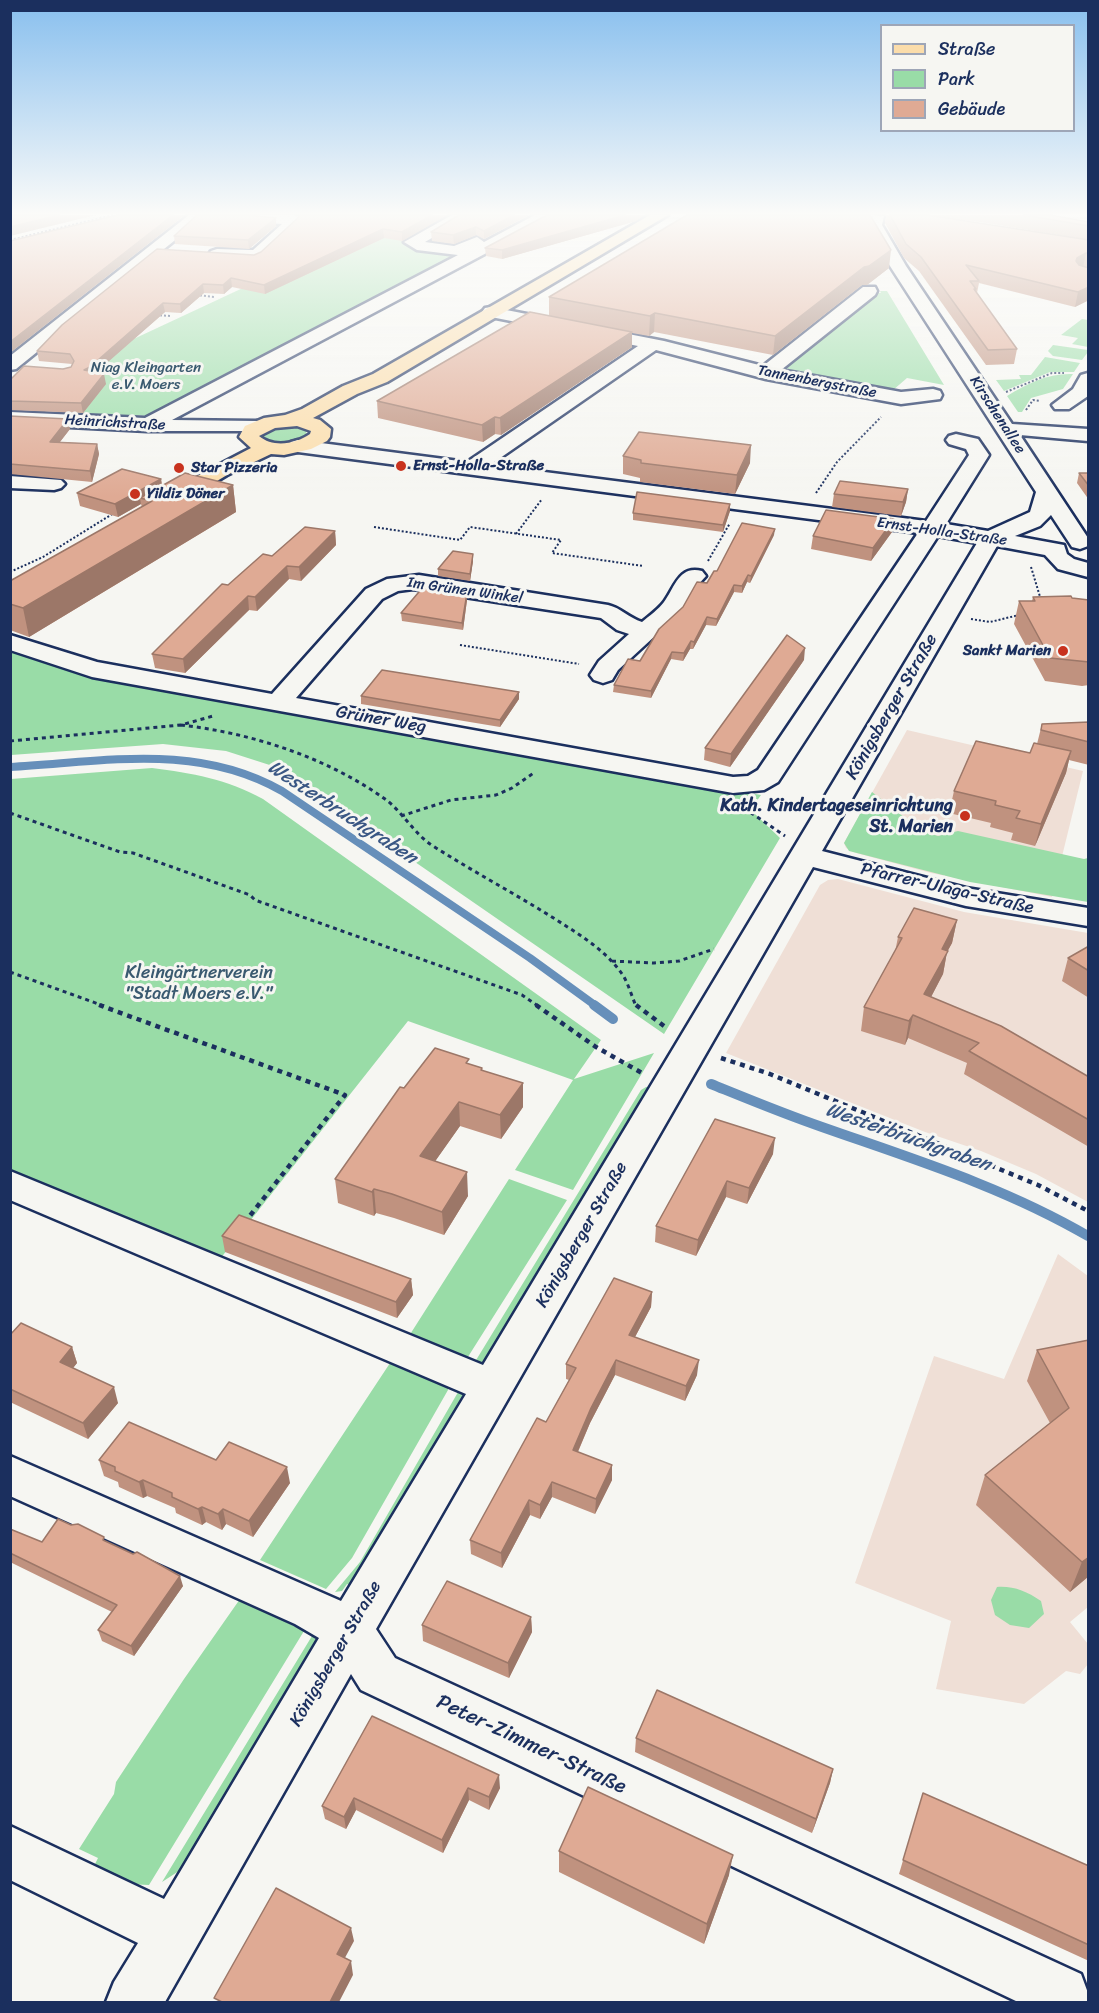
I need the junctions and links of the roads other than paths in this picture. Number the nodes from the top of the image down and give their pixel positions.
1 (80, 309) joint
2 (352, 309) edge
3 (364, 309) edge
4 (496, 309) edge
5 (846, 309) edge
6 (928, 309) edge
7 (104, 311) edge
8 (491, 312) junction
9 (53, 332) junction
10 (72, 333) edge
11 (682, 333) edge
12 (658, 345) junction
13 (24, 362) edge
14 (766, 373) junction
15 (380, 378) junction
16 (1089, 379) edge
17 (933, 395) dead end
18 (1062, 405) dead end
19 (10, 418) edge
20 (290, 420) junction
21 (141, 424) junction
22 (1007, 430) junction
23 (319, 431) junction
24 (1089, 435) edge
25 (257, 438) junction
26 (956, 440) dead end
27 (298, 447) junction
28 (364, 454) junction
29 (471, 468) junction
30 (10, 482) edge
31 (54, 484) dead end
32 (1047, 492) junction
33 (152, 509) edge
34 (930, 528) junction
35 (991, 538) junction
36 (1084, 542) edge
37 (1056, 550) junction
38 (1089, 570) edge
39 (694, 576) road end
40 (636, 628) junction
41 (10, 642) edge
42 (605, 672) road end
43 (279, 702) junction
44 (797, 847) junction
45 (1089, 917) edge
46 (10, 1185) edge
47 (493, 1387) junction
48 (10, 1475) edge
49 (350, 1630) junction
50 (10, 1852) edge
51 (174, 1932) junction
52 (134, 2002) edge
53 (1060, 2002) edge

1 - 7 street
1 - 9 street
2 - 21 street
3 - 21 street
4 - 8 main road
5 - 14 street
6 - 22 street, Kirschenallee
8 - 12 street, Tannenbergstraße
8 - 15 main road
9 - 10 street
9 - 13 street
11 - 12 street
12 - 14 street, Tannenbergstraße
12 - 29 street
14 - 17 street, Tannenbergstraße
15 - 20 main road
15 - 23 main road
16 - 18 street
19 - 21 street, Heinrichstraße
20 - 23 main road
20 - 25 main road
21 - 25 street, Heinrichstraße
22 - 24 street
22 - 32 street, Kirschenallee
23 - 27 main road
23 - 28 street, Ernst-Holla-Straße
25 - 27 main road
25 - 33 main road
26 - 34 street
27 - 28 street, Ernst-Holla-Straße
28 - 29 street, Ernst-Holla-Straße
29 - 34 street, Ernst-Holla-Straße
30 - 31 street
32 - 35 street
32 - 36 street, Kirschenallee
34 - 35 street, Ernst-Holla-Straße
34 - 43 street, Grüner Weg
35 - 37 street, Ernst-Holla-Straße
35 - 44 street, Königsberger Straße
36 - 37 street
37 - 38 street
39 - 40 street
40 - 42 street
40 - 43 street, Im Grünen Winkel
41 - 43 street, Grüner Weg
44 - 45 street, Pfarrer-Ulaga-Straße
44 - 47 street, Königsberger Straße
46 - 47 street
47 - 49 street, Königsberger Straße
48 - 49 street, Peter-Zimmer-Straße
49 - 51 street, Königsberger Straße
49 - 53 street, Peter-Zimmer-Straße
50 - 51 street
51 - 52 street, Königsberger Straße

